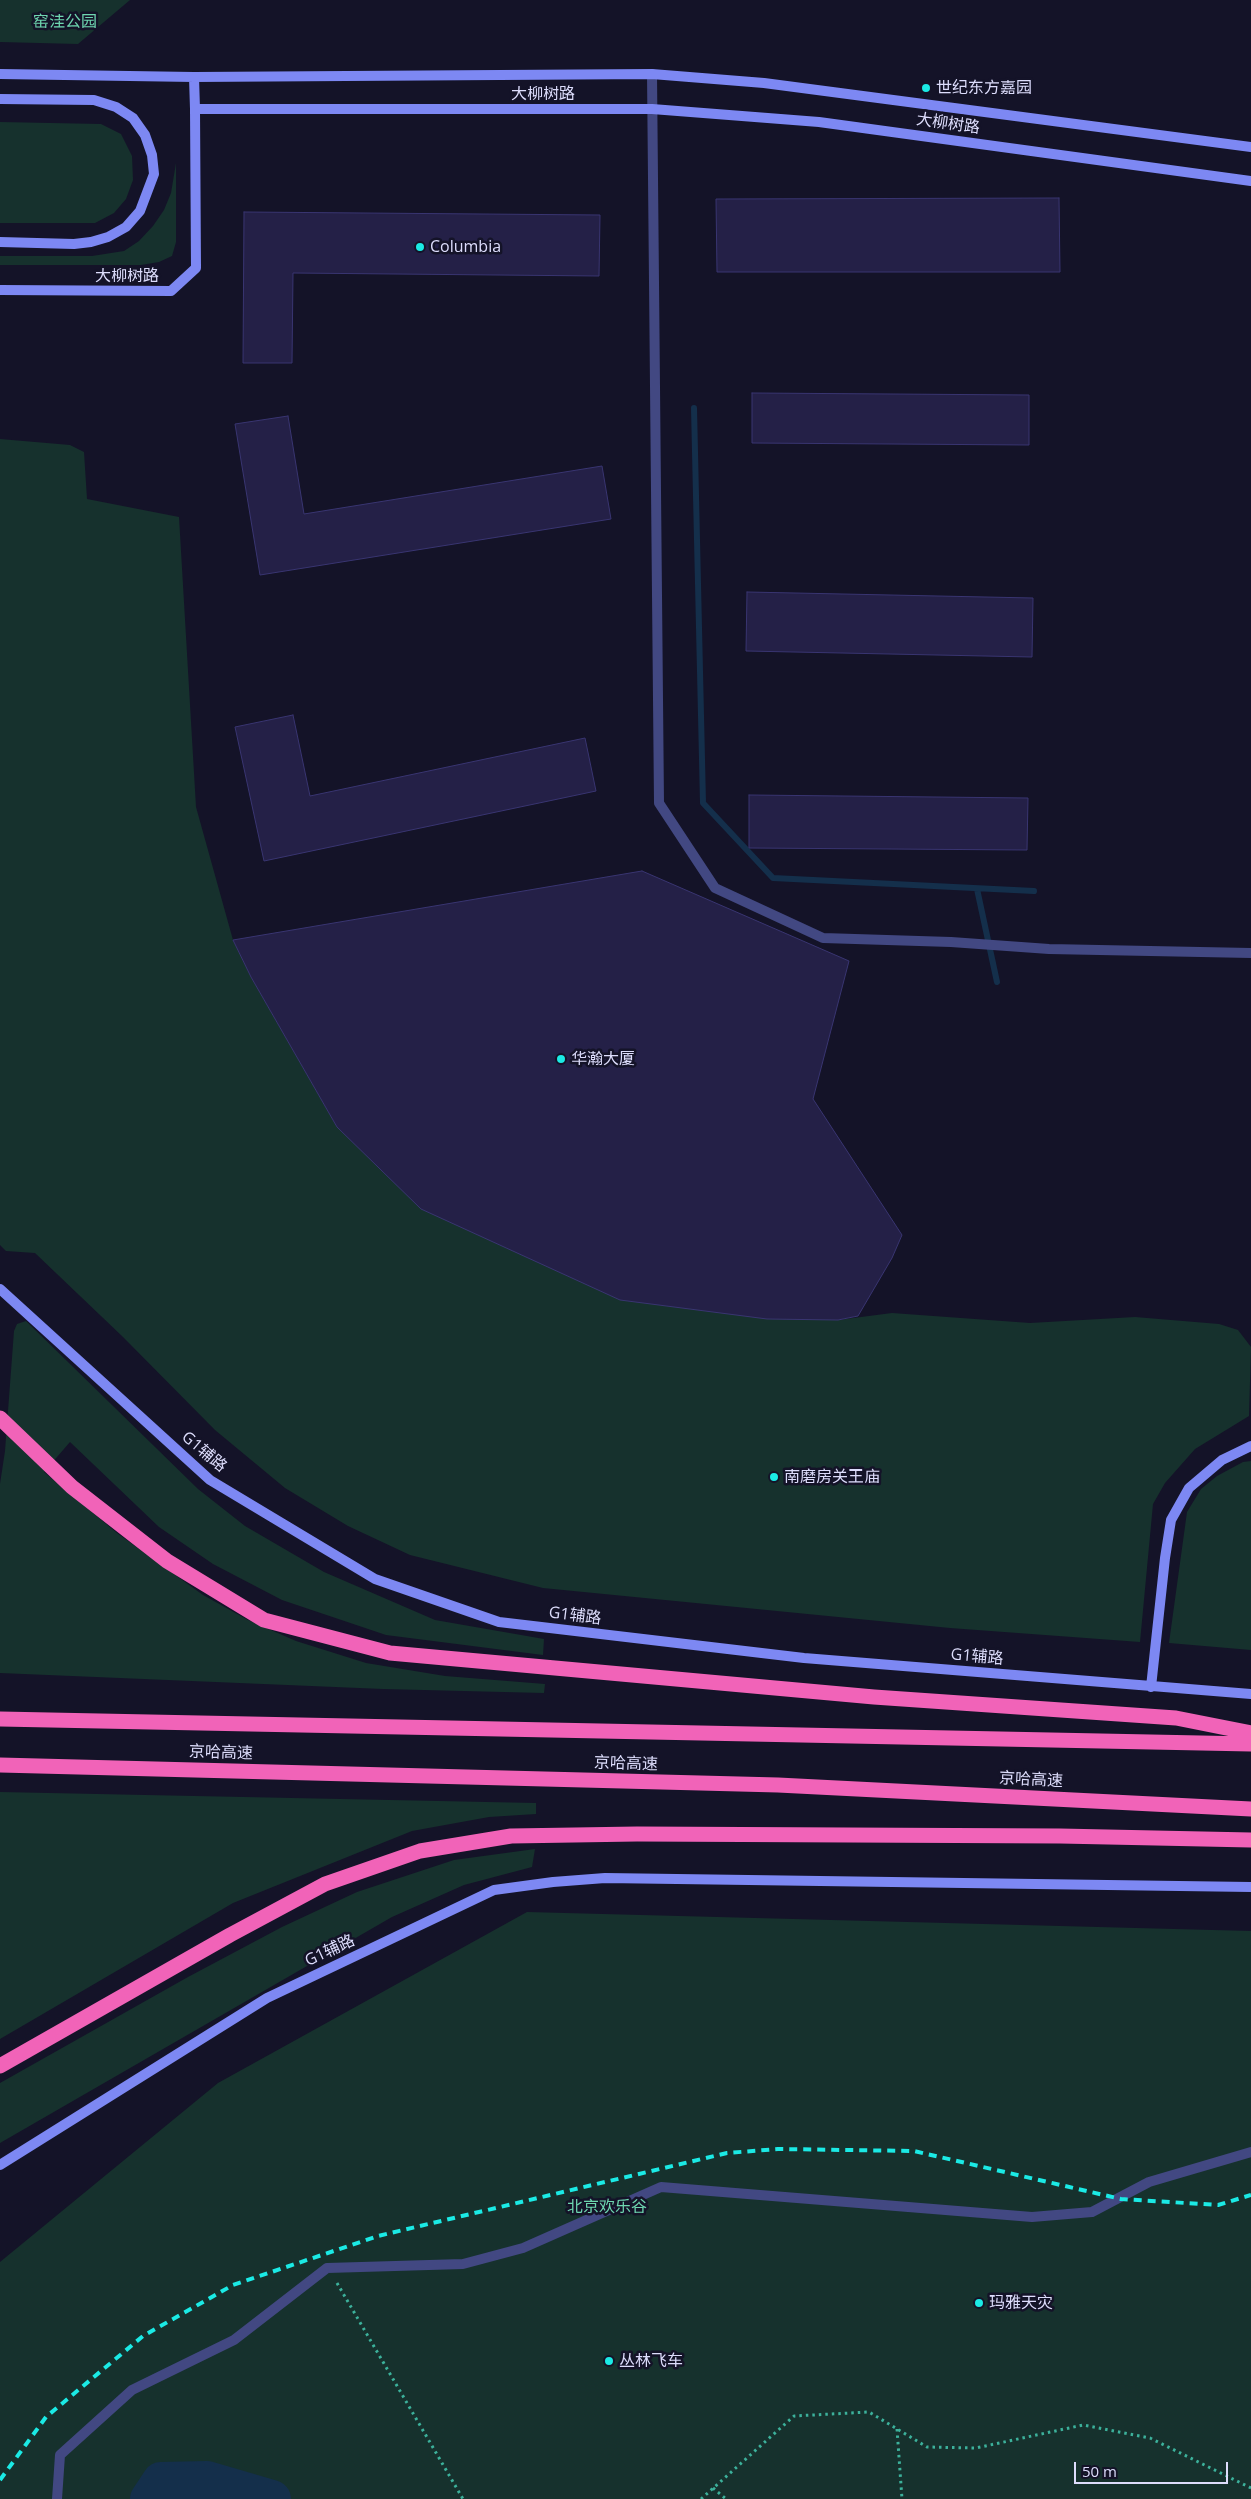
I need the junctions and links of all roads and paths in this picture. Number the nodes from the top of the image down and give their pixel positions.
1 (0, 74) edge
2 (652, 74) junction
3 (194, 77) junction
4 (0, 99) edge
5 (195, 109) junction
6 (652, 109) junction
7 (1251, 147) edge
8 (1251, 181) edge
9 (0, 242) edge
10 (0, 290) edge
11 (1251, 953) edge
12 (0, 1290) edge
13 (0, 1418) edge
14 (1251, 1446) edge
15 (1151, 1687) junction
16 (1251, 1694) edge
17 (7, 1719) edge
18 (1251, 1733) edge
19 (1251, 1744) edge
20 (6, 1765) edge
21 (1251, 1809) edge
22 (1251, 1840) edge
23 (1251, 1887) edge
24 (0, 2066) edge
25 (1251, 2152) edge
26 (0, 2165) edge
27 (328, 2268) junction
28 (897, 2429) junction
29 (713, 2488) junction
30 (1251, 2488) edge
31 (57, 2499) edge
32 (463, 2499) edge
33 (701, 2499) edge
34 (726, 2499) edge
35 (902, 2499) edge

1 - 3 street, 大柳树路
2 - 3 street, 大柳树路
2 - 6 street
2 - 7 street, 大柳树路
3 - 5 street
4 - 9 street, 大柳树路
5 - 6 street, 大柳树路
5 - 10 street, 大柳树路
6 - 8 street, 大柳树路
6 - 11 street
12 - 15 street, G1辅路
13 - 18 highway
14 - 15 street
15 - 16 street, G1辅路
17 - 19 highway, 京哈高速
20 - 21 highway, 京哈高速
22 - 24 highway
23 - 26 street, G1辅路
25 - 27 street
27 - 31 street
27 - 32 path
28 - 29 path
28 - 30 path
28 - 35 path
29 - 33 path
29 - 34 path

